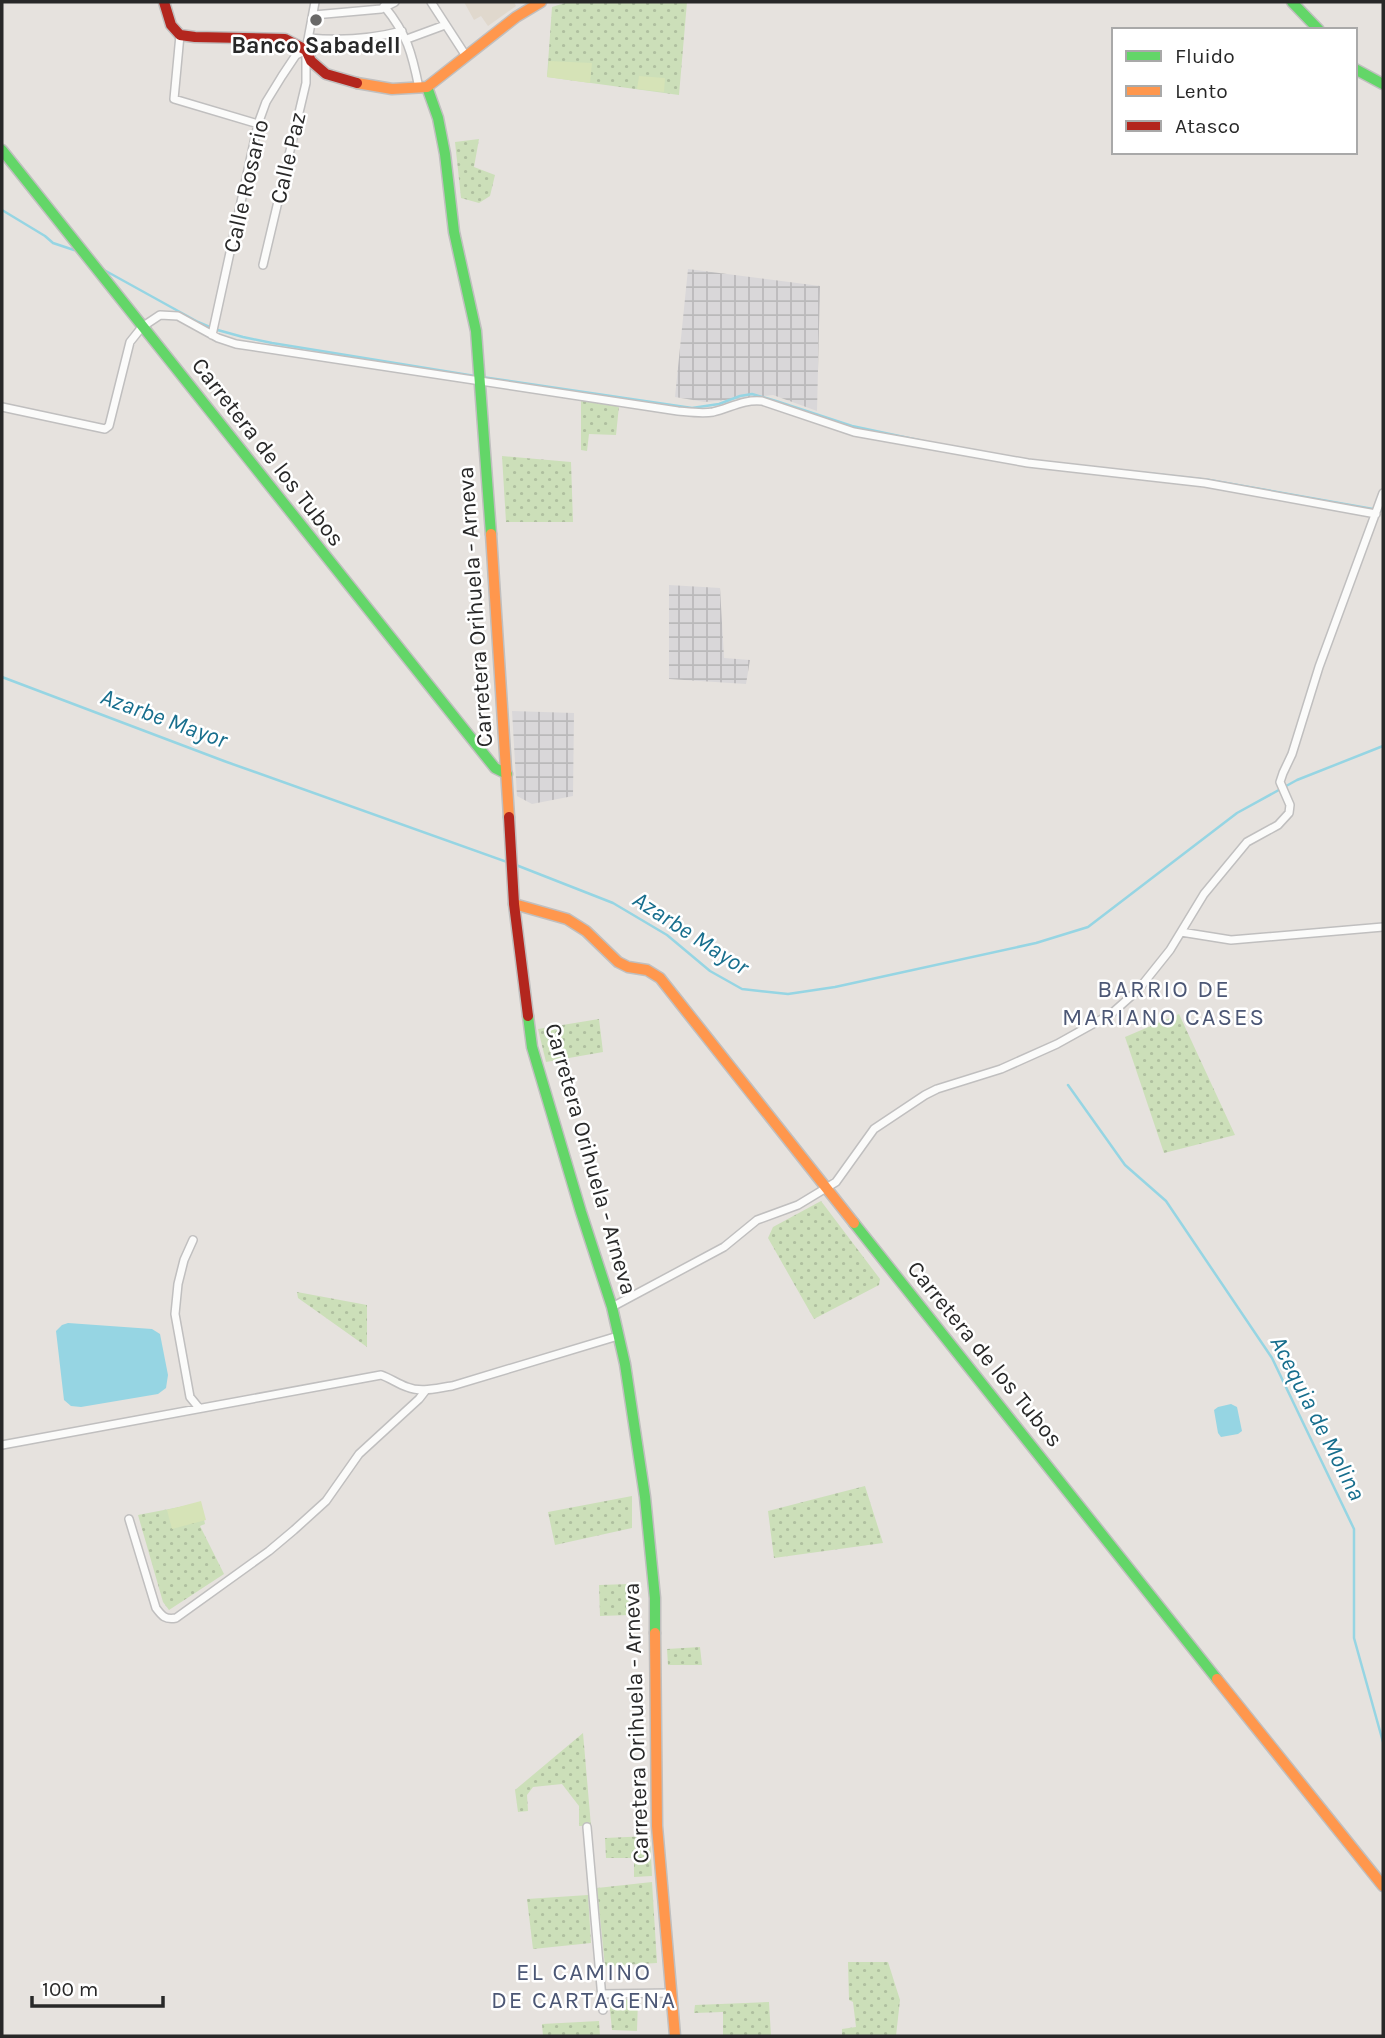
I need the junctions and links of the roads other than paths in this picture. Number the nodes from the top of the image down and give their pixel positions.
1 (164, 2) edge
2 (315, 2) edge
3 (395, 2) edge
4 (431, 2) edge
5 (541, 2) edge
6 (1292, 2) edge
7 (384, 6) junction
8 (314, 15) junction
9 (445, 25) junction
10 (1317, 28) edge
11 (402, 31) junction
12 (180, 34) junction
13 (309, 38) junction
14 (407, 39) junction
15 (306, 50) junction
16 (466, 56) junction
17 (1357, 70) edge
18 (1383, 84) edge
19 (423, 87) junction
20 (258, 124) junction
21 (2, 150) edge
22 (263, 265) dead end
23 (142, 327) junction
24 (212, 335) junction
25 (480, 378) junction
26 (2, 407) edge
27 (1383, 494) edge
28 (1376, 514) junction
29 (507, 774) junction
30 (514, 904) junction
31 (1383, 927) edge
32 (1181, 932) junction
33 (825, 1188) junction
34 (193, 1240) dead end
35 (612, 1307) junction
36 (618, 1336) junction
37 (426, 1390) junction
38 (199, 1408) junction
39 (2, 1445) edge
40 (129, 1519) dead end
41 (587, 1827) dead end
42 (1383, 1886) edge
43 (671, 1993) junction
44 (602, 1994) junction
45 (603, 2010) dead end
46 (675, 2036) edge

1 - 12 main road
2 - 8 street, Calle Paz
3 - 7 street
4 - 9 street
5 - 16 main road
6 - 10 main road
7 - 8 street
7 - 11 street
8 - 13 street, Calle Paz
9 - 14 street
9 - 16 street
11 - 13 street
11 - 14 street
12 - 15 main road
12 - 20 street
13 - 15 street, Calle Paz
14 - 19 street
15 - 19 main road
15 - 20 street, Calle Rosario
15 - 22 street, Calle Paz
16 - 19 main road
17 - 18 main road
19 - 25 main road, Carretera Orihuela - Arneva
20 - 24 street, Calle Rosario
21 - 23 main road, Carretera de los Tubos
23 - 24 street
23 - 26 street
23 - 29 main road, Carretera de los Tubos
24 - 25 street
25 - 28 street
25 - 29 main road, Carretera Orihuela - Arneva
27 - 28 street
28 - 32 street
29 - 30 main road, Carretera Orihuela - Arneva
30 - 33 main road, Carretera de los Tubos
30 - 35 main road, Carretera Orihuela - Arneva
31 - 32 street
32 - 33 street
33 - 35 street
33 - 42 main road, Carretera de los Tubos
34 - 38 street
35 - 36 main road, Carretera Orihuela - Arneva
36 - 37 street
36 - 43 main road, Carretera Orihuela - Arneva
37 - 38 street
37 - 40 street
38 - 39 street
41 - 44 street
43 - 44 street
43 - 46 main road, Carretera Orihuela - Arneva
44 - 45 street

